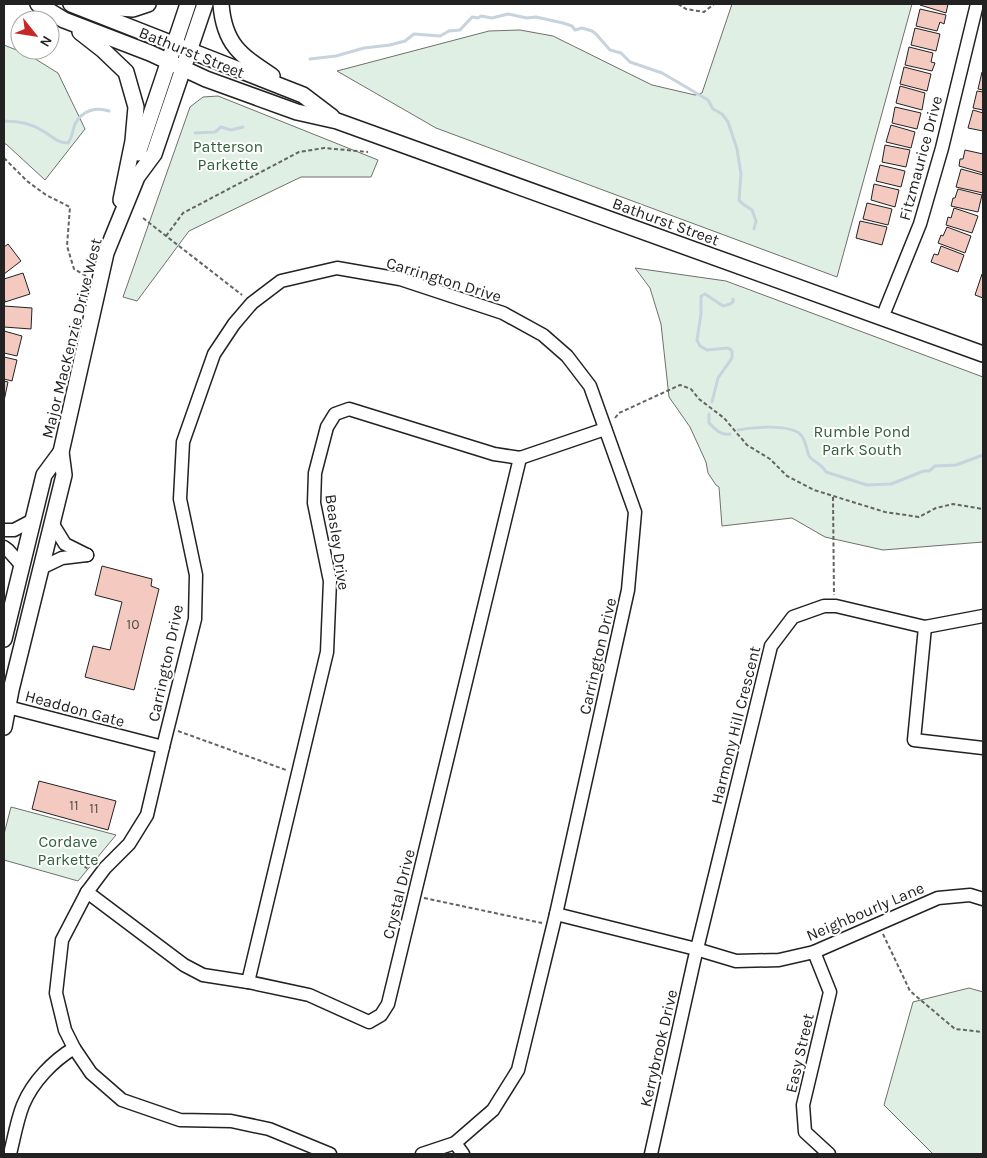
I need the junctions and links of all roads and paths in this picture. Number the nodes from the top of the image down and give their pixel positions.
1 (38, 4) edge
2 (72, 4) edge
3 (148, 4) edge
4 (188, 4) edge
5 (206, 4) edge
6 (221, 4) edge
7 (678, 4) edge
8 (714, 4) edge
9 (977, 4) edge
10 (64, 20) junction
11 (978, 21) edge
12 (174, 44) junction
13 (190, 50) junction
14 (169, 62) junction
15 (183, 69) junction
16 (303, 95) junction
17 (337, 121) junction
18 (368, 152) dead end
19 (4, 158) edge
20 (137, 177) junction
21 (143, 218) dead end
22 (117, 226) junction
23 (166, 236) junction
24 (86, 276) dead end
25 (252, 303) junction
26 (882, 318) junction
27 (983, 354) edge
28 (605, 430) junction
29 (61, 452) junction
30 (520, 458) junction
31 (833, 496) junction
32 (983, 509) edge
33 (33, 520) junction
34 (52, 523) junction
35 (4, 530) edge
36 (4, 547) edge
37 (22, 566) junction
38 (41, 568) junction
39 (834, 606) junction
40 (983, 616) edge
41 (926, 627) junction
42 (4, 639) edge
43 (6, 706) edge
44 (4, 727) edge
45 (168, 727) junction
46 (163, 747) junction
47 (983, 748) edge
48 (297, 774) junction
49 (88, 892) junction
50 (414, 896) junction
51 (983, 899) edge
52 (554, 920) junction
53 (878, 924) junction
54 (696, 949) junction
55 (814, 952) junction
56 (248, 982) junction
57 (983, 1032) edge
58 (74, 1048) junction
59 (455, 1143) junction
60 (10, 1154) edge
61 (330, 1154) edge
62 (422, 1154) edge
63 (463, 1154) edge
64 (651, 1154) edge
65 (829, 1154) edge

1 - 10 main road, Bathurst Street
2 - 3 main road
2 - 12 main road, Bathurst Street
4 - 12 main road, Major MacKenzie Drive West
5 - 13 main road, Major MacKenzie Drive West
6 - 16 main road
7 - 8 path
9 - 11 street, Fitzmaurice Drive
10 - 14 main road, Bathurst Street
10 - 22 main road
11 - 26 street, Fitzmaurice Drive
12 - 13 main road, Bathurst Street
12 - 14 main road, Major MacKenzie Drive West
13 - 15 main road, Major MacKenzie Drive West
13 - 16 main road, Bathurst Street
14 - 15 main road, Bathurst Street
14 - 20 main road, Major MacKenzie Drive West
15 - 17 main road, Bathurst Street
15 - 20 main road, Major MacKenzie Drive West
16 - 17 main road, Bathurst Street
17 - 26 main road, Bathurst Street
18 - 23 path
19 - 24 path
20 - 22 main road, Major MacKenzie Drive West
21 - 23 path
22 - 29 main road, Major MacKenzie Drive West
23 - 25 path
25 - 28 street, Carrington Drive
25 - 45 street, Carrington Drive
26 - 27 main road, Bathurst Street
28 - 30 street, Beasley Drive
28 - 31 path
28 - 52 street, Carrington Drive
29 - 33 main road, Major MacKenzie Drive West
29 - 34 main road, Major MacKenzie Drive West
30 - 48 street, Beasley Drive
30 - 50 street, Crystal Drive
31 - 32 path
31 - 39 path
33 - 35 street
33 - 37 main road, Major MacKenzie Drive West
34 - 38 main road, Major MacKenzie Drive West
34 - 38 street
36 - 37 street
37 - 42 main road, Major MacKenzie Drive West
38 - 43 main road, Major MacKenzie Drive West
39 - 41 street, Harmony Hill Crescent
39 - 54 street, Harmony Hill Crescent
40 - 41 street, Harmony Hill Crescent
41 - 47 street
43 - 44 main road, Major MacKenzie Drive West
43 - 46 street, Headdon Gate
45 - 46 street, Carrington Drive
45 - 48 path
46 - 49 street, Carrington Drive
48 - 56 street, Beasley Drive
49 - 56 street, Crystal Drive
49 - 58 street, Carrington Drive
50 - 52 path
50 - 56 street, Crystal Drive
51 - 53 street, Neighbourly Lane
52 - 54 street, Neighbourly Lane
52 - 59 street, Carrington Drive
53 - 55 street, Neighbourly Lane
53 - 57 path
54 - 55 street, Neighbourly Lane
54 - 64 street, Kerrybrook Drive
55 - 65 street, Easy Street
58 - 60 street
58 - 61 street, Carrington Drive
59 - 62 street, Carrington Drive
59 - 63 street

